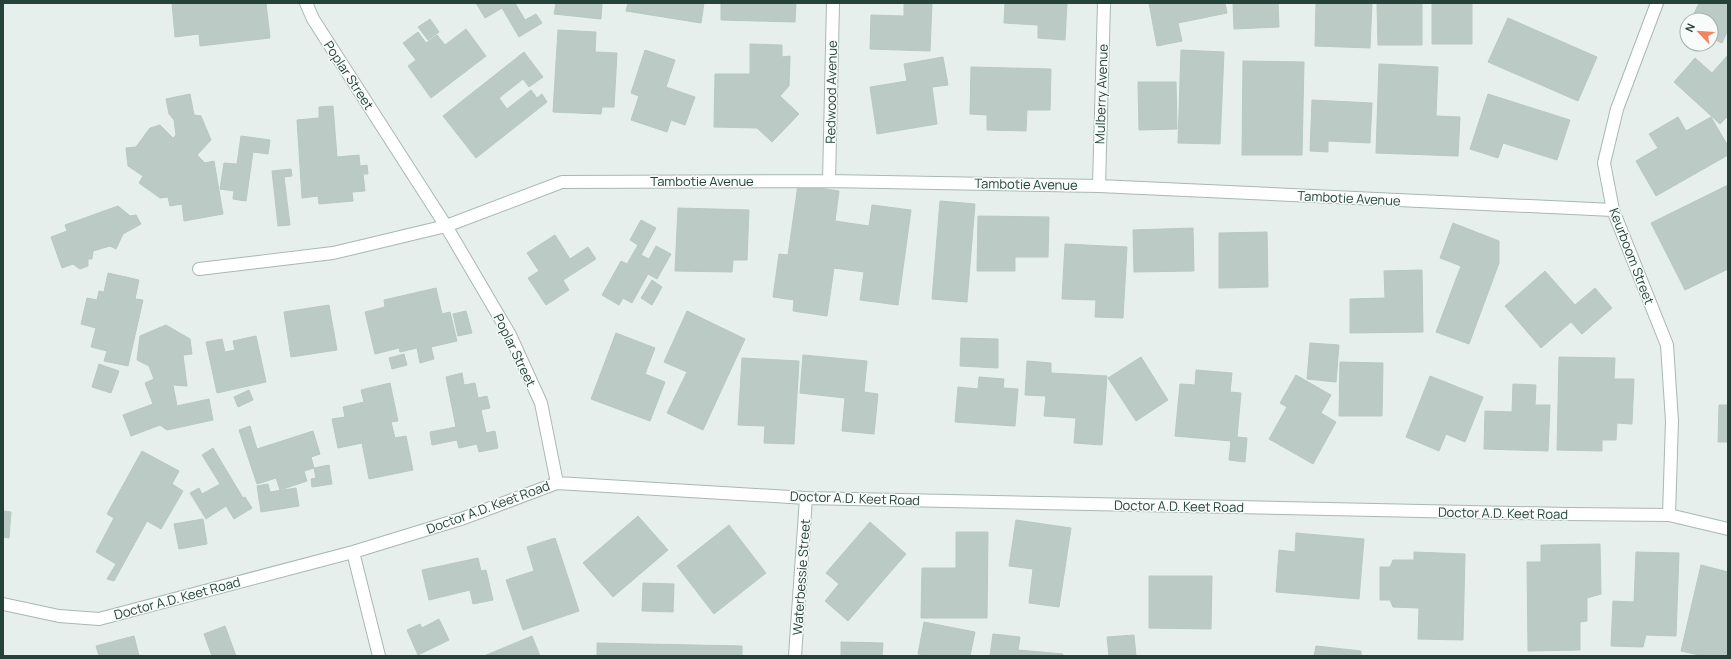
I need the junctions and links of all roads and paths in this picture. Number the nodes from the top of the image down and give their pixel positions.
1 (306, 3) edge
2 (833, 3) edge
3 (1104, 3) edge
4 (1657, 3) edge
5 (829, 181) junction
6 (1099, 186) junction
7 (1613, 210) junction
8 (446, 226) junction
9 (198, 269) dead end
10 (557, 483) junction
11 (806, 498) junction
12 (1669, 515) junction
13 (1728, 529) edge
14 (353, 552) junction
15 (3, 604) edge
16 (380, 656) edge
17 (795, 656) edge

1 - 8 street, Poplar Street
2 - 5 street, Redwood Avenue
3 - 6 street, Mulberry Avenue
4 - 7 street, Keurboom Street
5 - 6 street, Tambotie Avenue
5 - 8 street, Tambotie Avenue
6 - 7 street, Tambotie Avenue
7 - 12 street, Keurboom Street
8 - 9 street
8 - 10 street, Poplar Street
10 - 11 street, Doctor A.D. Keet Road
10 - 14 street, Doctor A.D. Keet Road
11 - 12 street, Doctor A.D. Keet Road
11 - 17 street, Waterbessie Street
12 - 13 street, Doctor A.D. Keet Road
14 - 15 street, Doctor A.D. Keet Road
14 - 16 street

